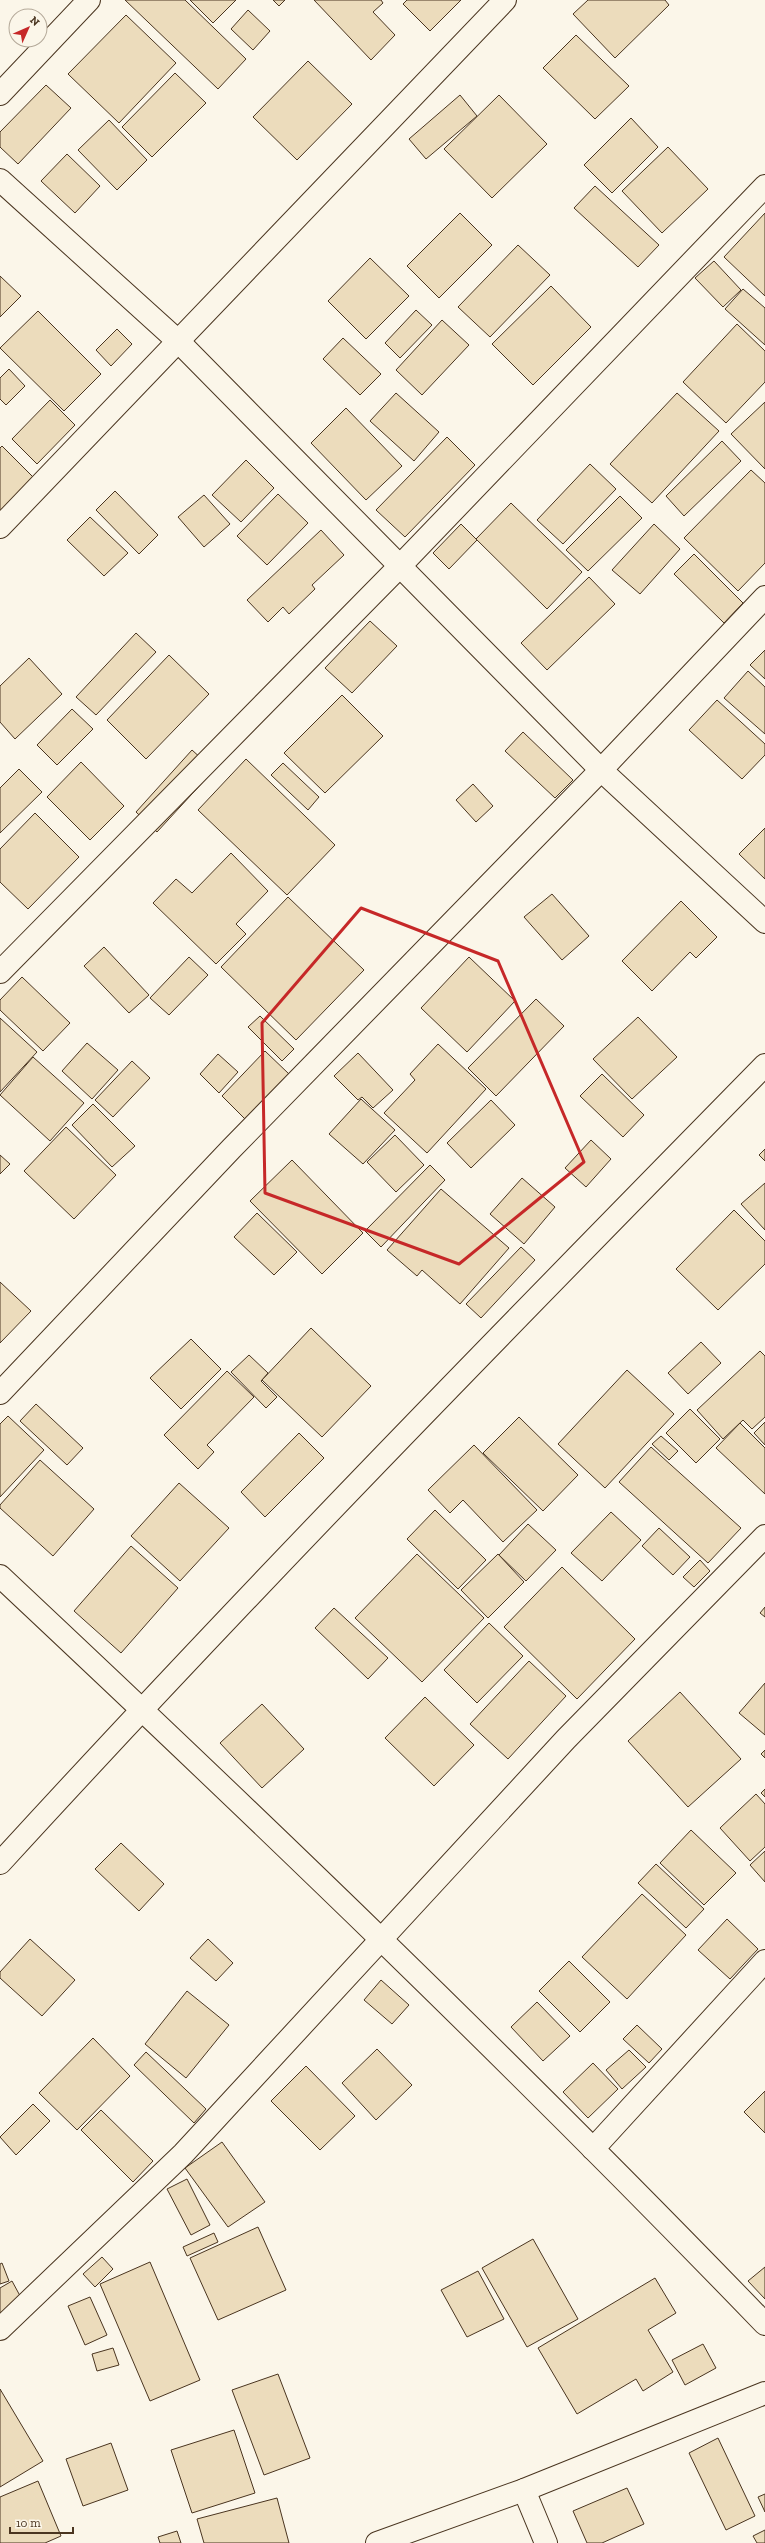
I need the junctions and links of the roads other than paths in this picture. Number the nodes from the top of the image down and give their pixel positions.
1 (89, 0) edge
2 (505, 0) edge
3 (0, 94) edge
4 (0, 180) edge
5 (765, 186) edge
6 (179, 342) junction
7 (0, 528) edge
8 (399, 567) junction
9 (765, 597) edge
10 (601, 770) junction
11 (765, 922) edge
12 (0, 972) edge
13 (765, 1065) edge
14 (0, 1393) edge
15 (765, 1536) edge
16 (0, 1576) edge
17 (140, 1710) junction
18 (0, 1863) edge
19 (381, 1940) junction
20 (765, 1961) edge
21 (593, 2149) junction
22 (765, 2324) edge
23 (0, 2330) edge
24 (765, 2393) edge
25 (524, 2490) junction
26 (377, 2543) edge
27 (546, 2543) edge

1 - 3 street
2 - 6 street
4 - 6 street
5 - 8 street
6 - 7 street
6 - 8 street
8 - 10 street
8 - 12 street
9 - 10 street
10 - 11 street
10 - 14 street
13 - 17 street
15 - 19 street
16 - 17 street
17 - 18 street
17 - 19 street
19 - 21 street
19 - 23 street
20 - 21 street
21 - 22 street
24 - 25 street
25 - 26 street
25 - 27 street

